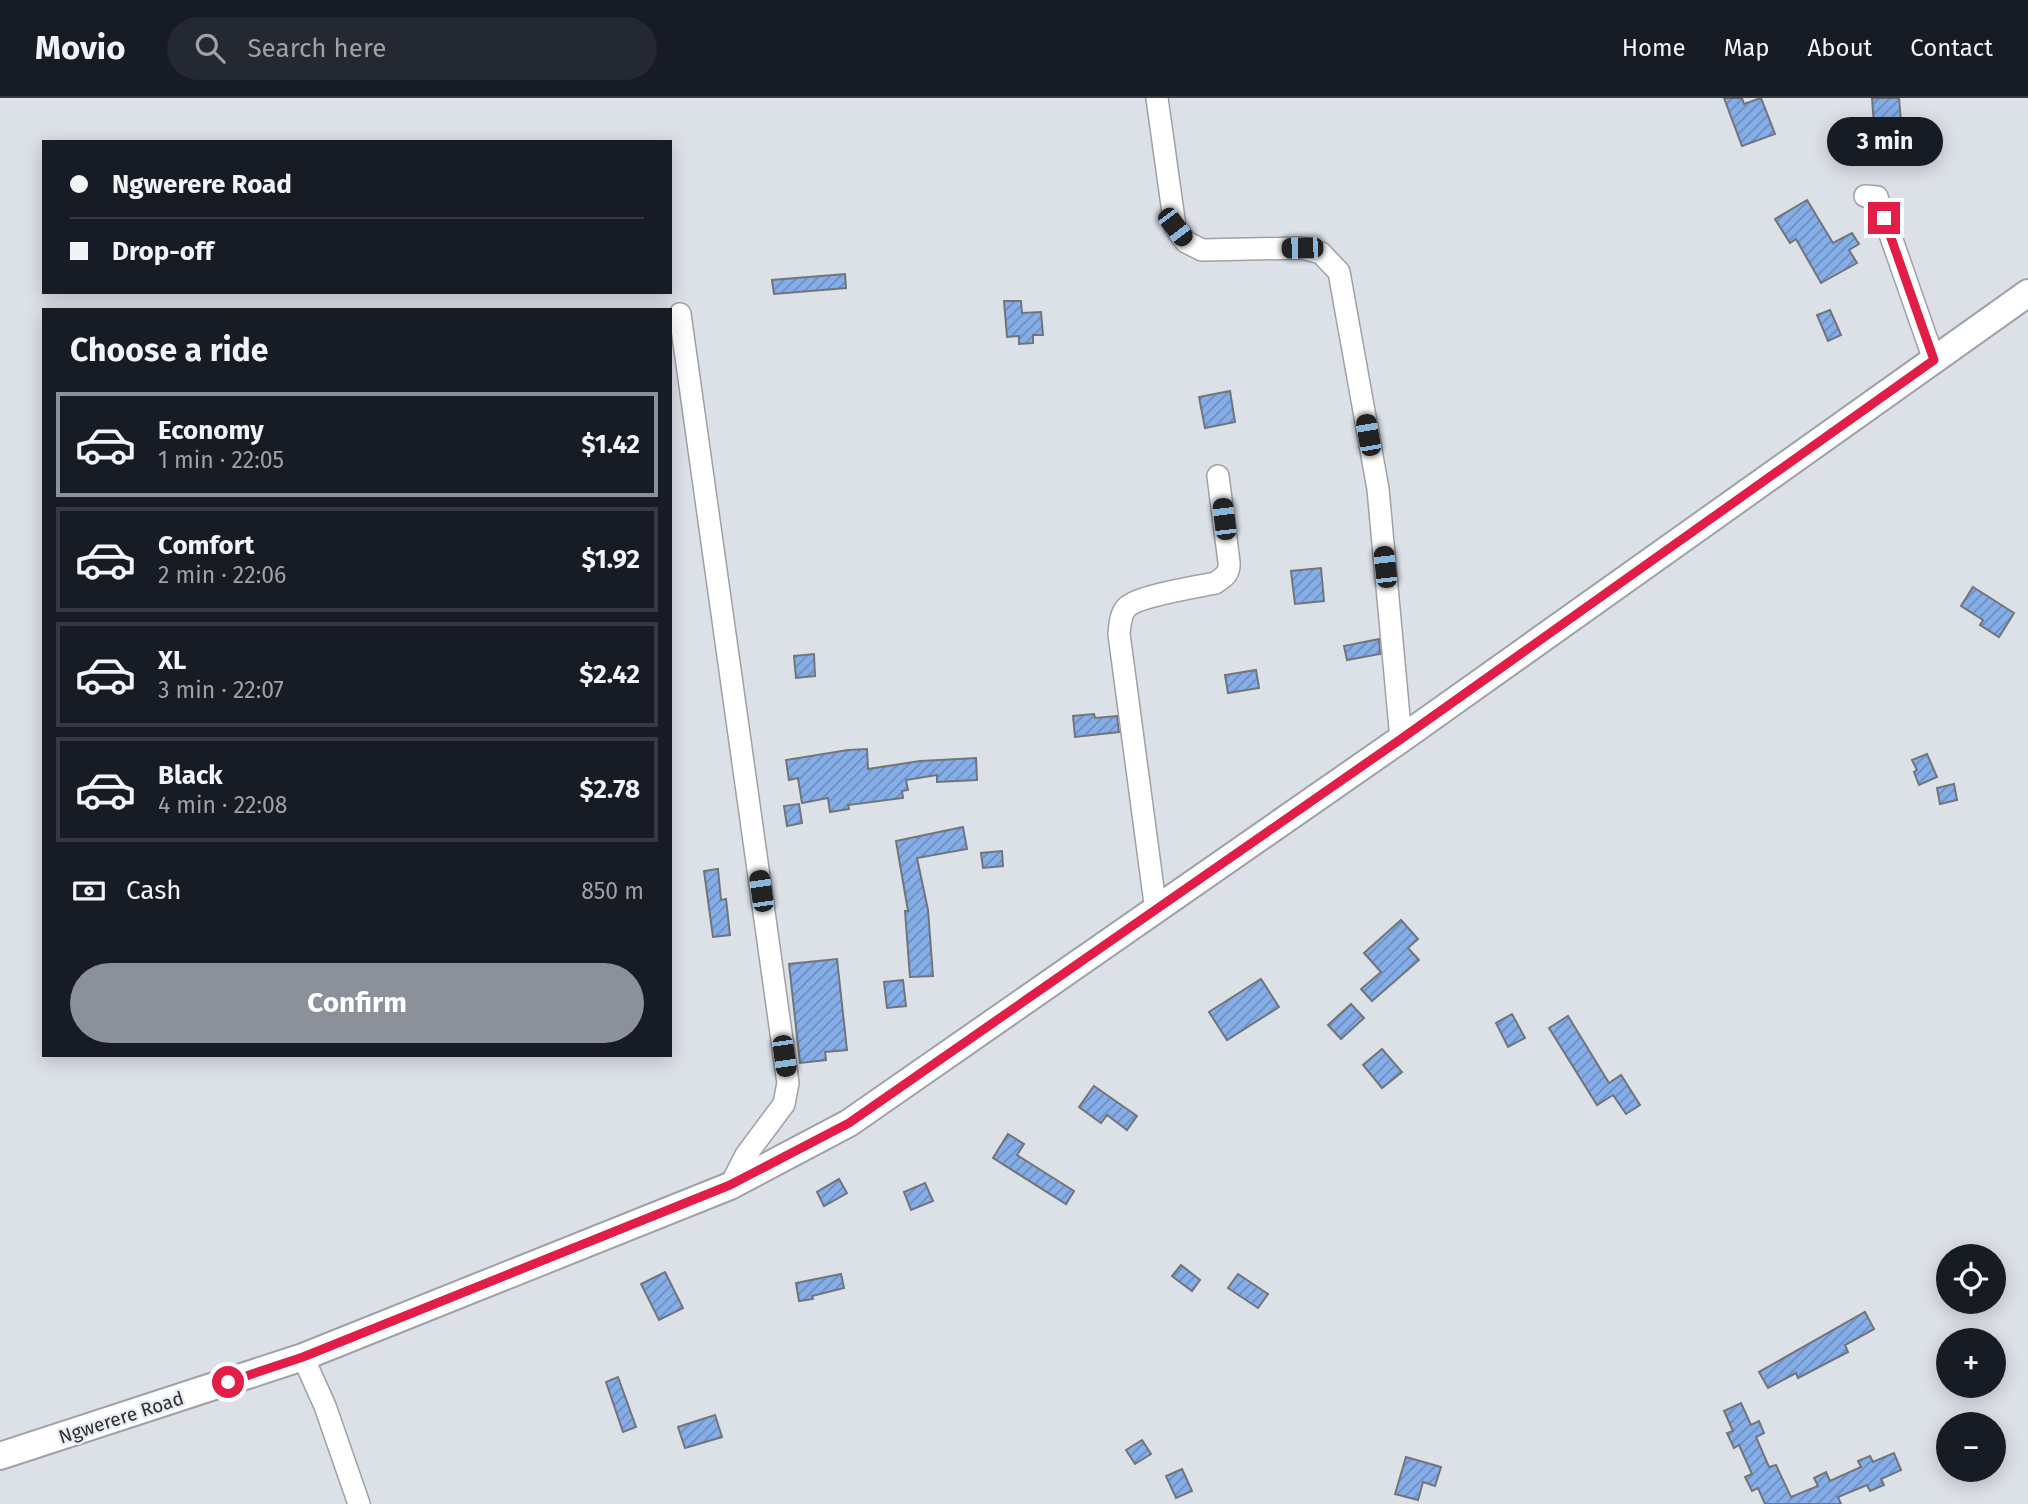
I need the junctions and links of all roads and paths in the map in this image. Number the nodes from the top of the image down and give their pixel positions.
1 (1157, 98) edge
2 (1866, 196) dead end
3 (2028, 293) edge
4 (680, 314) dead end
5 (1934, 360) junction
6 (1218, 476) dead end
7 (1401, 739) junction
8 (1156, 911) junction
9 (730, 1185) junction
10 (303, 1357) junction
11 (0, 1457) edge
12 (359, 1504) edge

1 - 7 street
2 - 5 street
3 - 5 main road, Ngwerere Road
4 - 9 street
5 - 7 main road, Ngwerere Road
6 - 8 street
7 - 8 main road, Ngwerere Road
8 - 9 main road, Ngwerere Road
9 - 10 main road, Ngwerere Road
10 - 11 main road, Ngwerere Road
10 - 12 street

